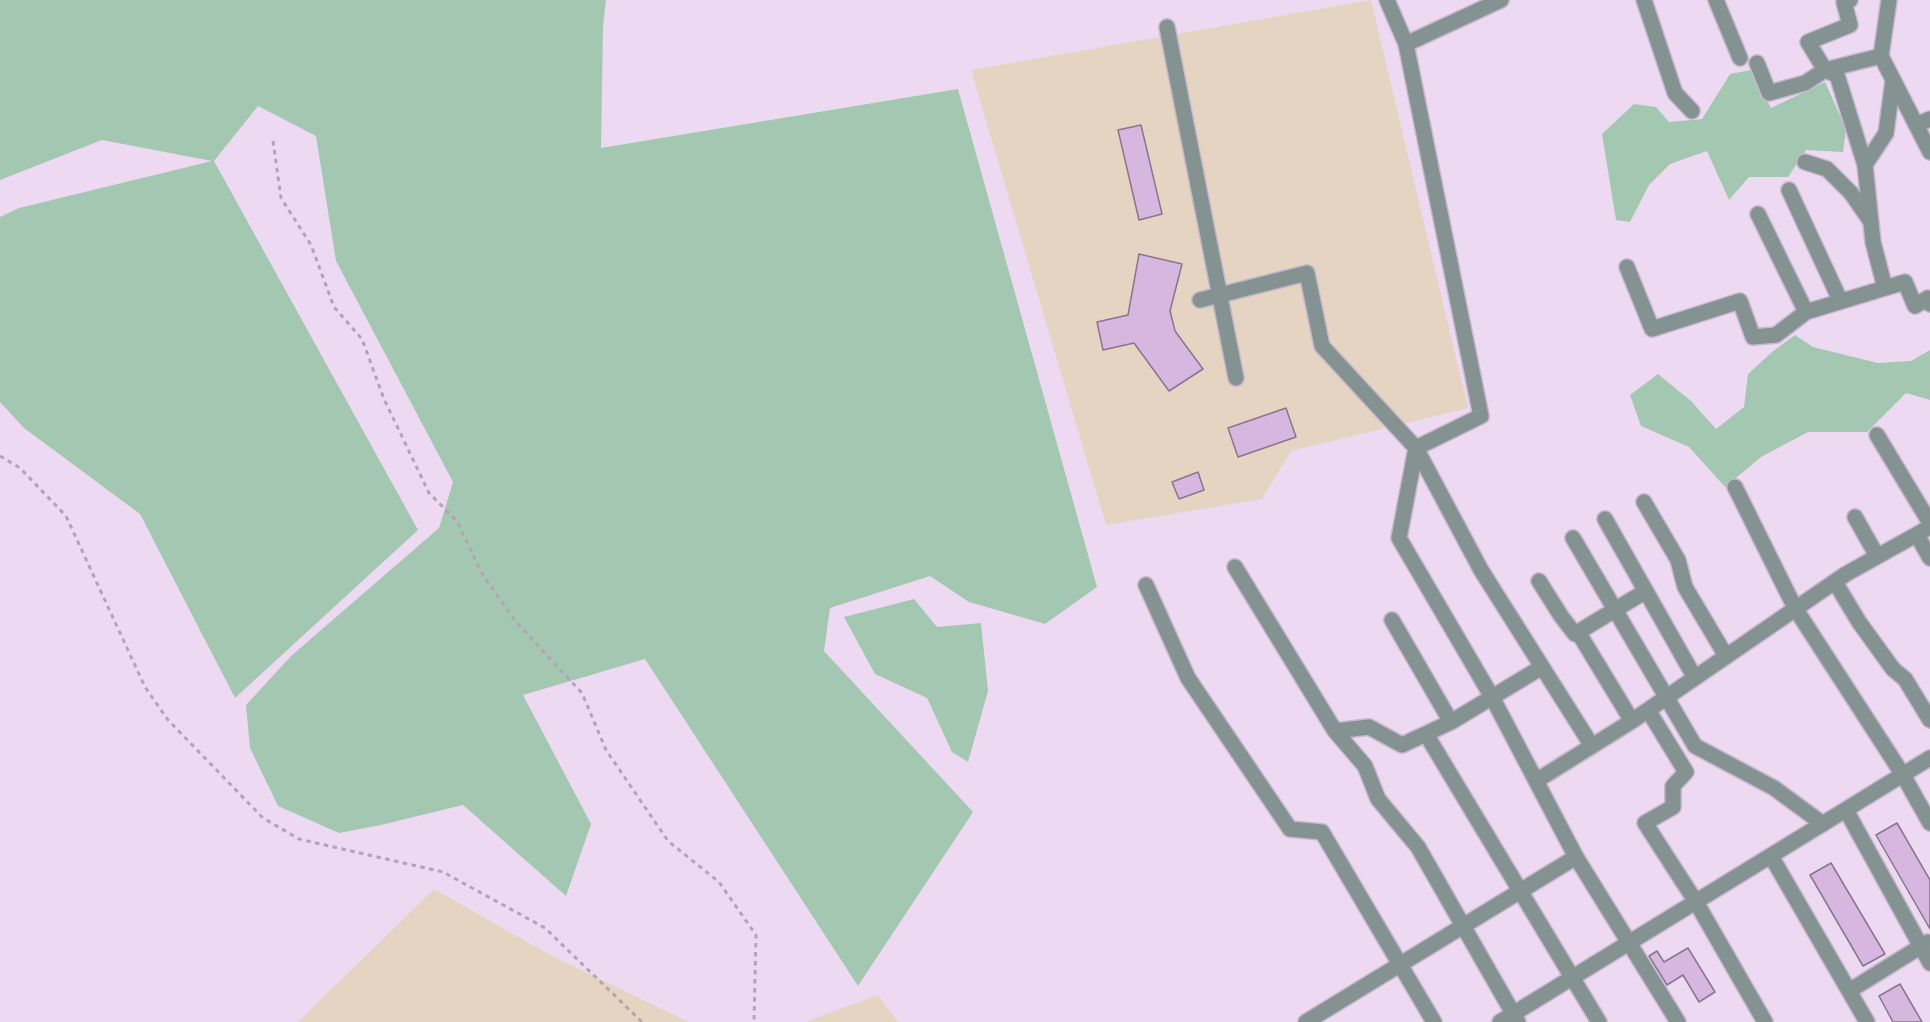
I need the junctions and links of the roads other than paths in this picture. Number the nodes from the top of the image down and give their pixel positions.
1 (1387, 0) edge
2 (1502, 0) edge
3 (1644, 0) edge
4 (1716, 0) edge
5 (1850, 0) edge
6 (1889, 0) edge
7 (1167, 27) dead end
8 (1406, 44) junction
9 (1881, 56) junction
10 (1740, 58) dead end
11 (1757, 63) dead end
12 (1825, 70) junction
13 (1893, 80) junction
14 (1692, 111) dead end
15 (1923, 122) edge
16 (1930, 152) edge
17 (1805, 162) dead end
18 (1865, 165) junction
19 (1789, 190) dead end
20 (1758, 214) dead end
21 (1871, 221) junction
22 (1628, 267) dead end
23 (1885, 288) junction
24 (1220, 295) junction
25 (1200, 300) dead end
26 (1840, 300) junction
27 (1930, 304) edge
28 (1806, 312) junction
29 (1236, 378) dead end
30 (1877, 435) dead end
31 (1416, 448) junction
32 (1735, 487) dead end
33 (1644, 502) dead end
34 (1855, 518) dead end
35 (1605, 519) dead end
36 (1926, 528) edge
37 (1573, 538) dead end
38 (1876, 556) junction
39 (1930, 558) edge
40 (1235, 567) dead end
41 (1539, 581) dead end
42 (1835, 582) junction
43 (1146, 585) dead end
44 (1646, 591) junction
45 (1795, 608) junction
46 (1615, 610) junction
47 (1392, 620) dead end
48 (1578, 632) junction
49 (1726, 656) junction
50 (1542, 667) junction
51 (1695, 678) junction
52 (1492, 698) junction
53 (1666, 698) junction
54 (1648, 710) junction
55 (1930, 720) edge
56 (1452, 722) junction
57 (1632, 722) junction
58 (1335, 731) junction
59 (1426, 734) junction
60 (1592, 746) junction
61 (1930, 758) edge
62 (1903, 775) junction
63 (1536, 781) junction
64 (1846, 810) junction
65 (1930, 823) edge
66 (1823, 824) junction
67 (1576, 856) junction
68 (1771, 856) junction
69 (1521, 890) junction
70 (1696, 902) junction
71 (1463, 926) junction
72 (1629, 942) junction
73 (1926, 944) edge
74 (1930, 963) edge
75 (1399, 965) junction
76 (1573, 978) junction
77 (1849, 990) junction
78 (1510, 1019) edge
79 (1306, 1022) edge
80 (1434, 1022) edge
81 (1599, 1022) edge
82 (1678, 1022) edge
83 (1765, 1022) edge
84 (1867, 1022) edge

1 - 8 street
2 - 8 street
3 - 14 street
4 - 10 street
5 - 12 street
6 - 9 street
7 - 24 street
8 - 31 street
9 - 12 street
9 - 13 street
11 - 12 street
12 - 18 street
13 - 15 street
13 - 18 street
15 - 16 street
17 - 21 street
18 - 21 street
19 - 26 street
20 - 28 street
21 - 23 street
22 - 28 street
23 - 26 street
23 - 27 street
24 - 25 street
24 - 29 street
24 - 31 street
26 - 28 street
30 - 36 street
31 - 50 street
31 - 52 street
32 - 45 street
33 - 49 street
34 - 38 street
35 - 44 street
36 - 38 street
36 - 39 street
37 - 46 street
38 - 42 street
40 - 58 street
41 - 48 street
42 - 45 street
42 - 55 street
43 - 75 street
44 - 46 street
44 - 51 street
45 - 49 street
45 - 62 street
46 - 48 street
46 - 53 street
47 - 56 street
48 - 57 street
49 - 51 street
50 - 52 street
50 - 60 street
51 - 53 street
52 - 56 street
52 - 63 street
53 - 54 street
53 - 66 street
54 - 57 street
54 - 70 street
56 - 59 street
57 - 60 street
58 - 59 street
58 - 71 street
59 - 69 street
60 - 63 street
61 - 62 street
62 - 64 street
62 - 65 street
63 - 67 street
64 - 66 street
64 - 73 street
66 - 68 street
67 - 69 street
67 - 72 street
68 - 70 street
68 - 77 street
69 - 71 street
69 - 76 street
70 - 72 street
70 - 83 street
71 - 75 street
71 - 78 street
72 - 76 street
72 - 82 street
73 - 74 street
73 - 77 street
75 - 79 street
75 - 80 street
76 - 78 street
76 - 81 street
77 - 84 street

